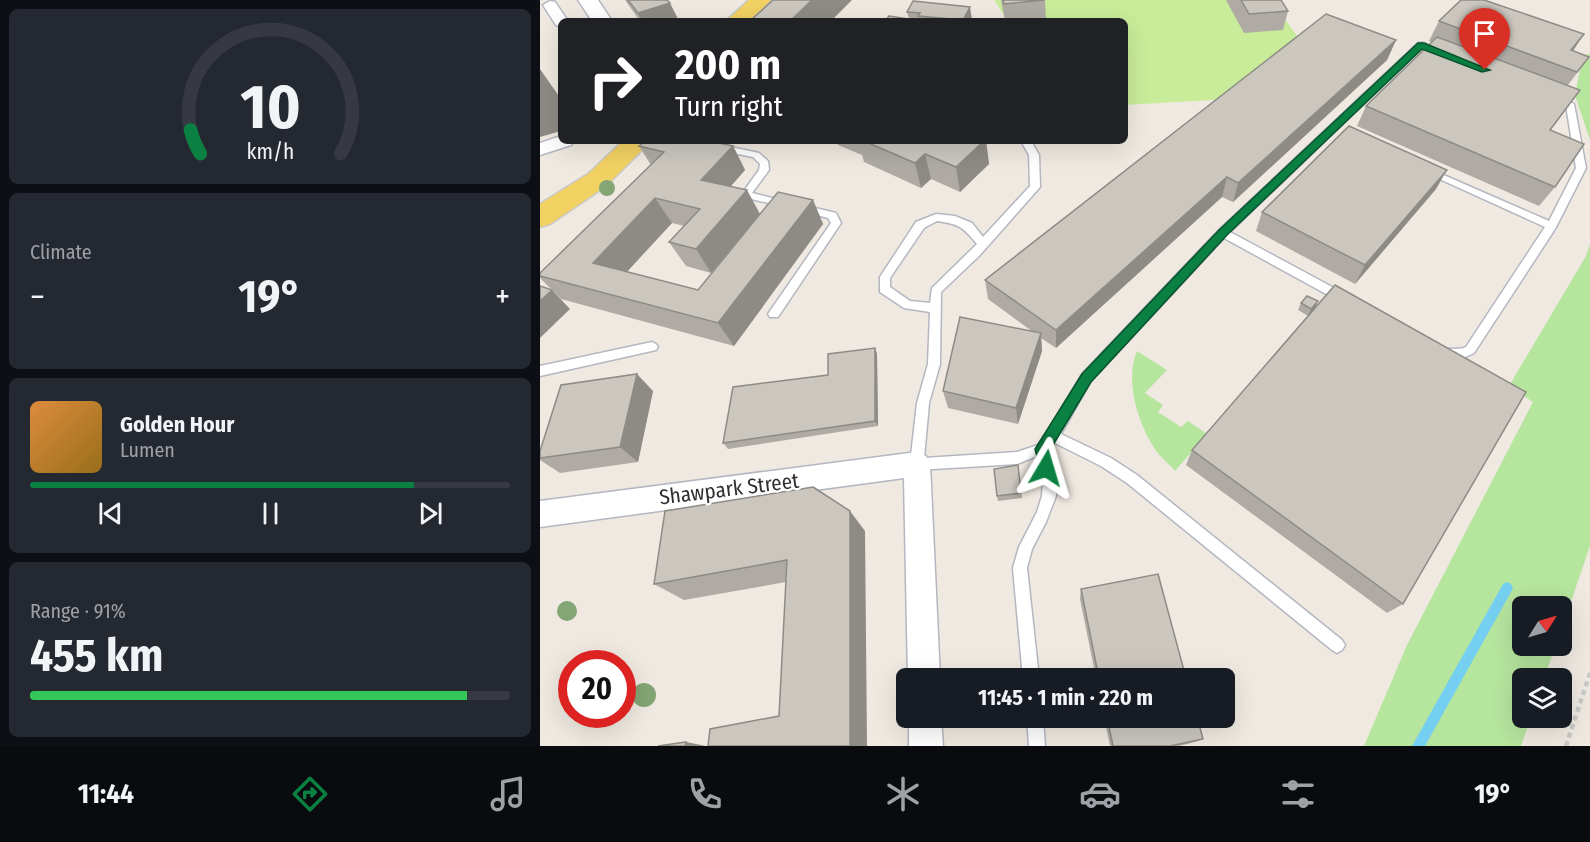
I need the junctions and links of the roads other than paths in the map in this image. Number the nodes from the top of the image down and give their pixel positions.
1 (588, 0) edge
2 (550, 4) dead end
3 (769, 9) edge
4 (559, 18) edge
5 (600, 18) edge
6 (744, 18) edge
7 (1453, 58) edge
8 (1549, 95) edge
9 (1333, 128) junction
10 (1344, 133) edge
11 (558, 143) edge
12 (605, 144) edge
13 (635, 144) edge
14 (1028, 144) edge
15 (710, 146) edge
16 (540, 149) edge
17 (1420, 167) edge
18 (546, 212) edge
19 (1551, 226) junction
20 (1223, 232) junction
21 (983, 244) junction
22 (1353, 303) edge
23 (935, 308) junction
24 (774, 314) dead end
25 (652, 347) dead end
26 (1435, 348) edge
27 (540, 371) edge
28 (1053, 436) junction
29 (1042, 449) junction
30 (917, 464) junction
31 (540, 514) edge
32 (1337, 645) dead end
33 (924, 668) edge
34 (1030, 668) edge
35 (925, 728) edge
36 (1036, 728) edge
37 (926, 746) edge
38 (1037, 746) edge

1 - 5 street
2 - 4 street
3 - 6 main road
7 - 9 lane
8 - 19 lane
9 - 10 lane
9 - 20 lane
11 - 16 street
12 - 18 main road
13 - 18 main road
14 - 21 lane
15 - 24 lane
17 - 19 lane
19 - 26 lane
20 - 22 lane
20 - 28 lane
21 - 23 lane
21 - 23 lane
23 - 30 lane
25 - 27 lane
28 - 29 lane
28 - 32 lane
29 - 30 lane
29 - 34 lane
30 - 31 street, Shawpark Street
30 - 33 street
35 - 37 street
36 - 38 lane

